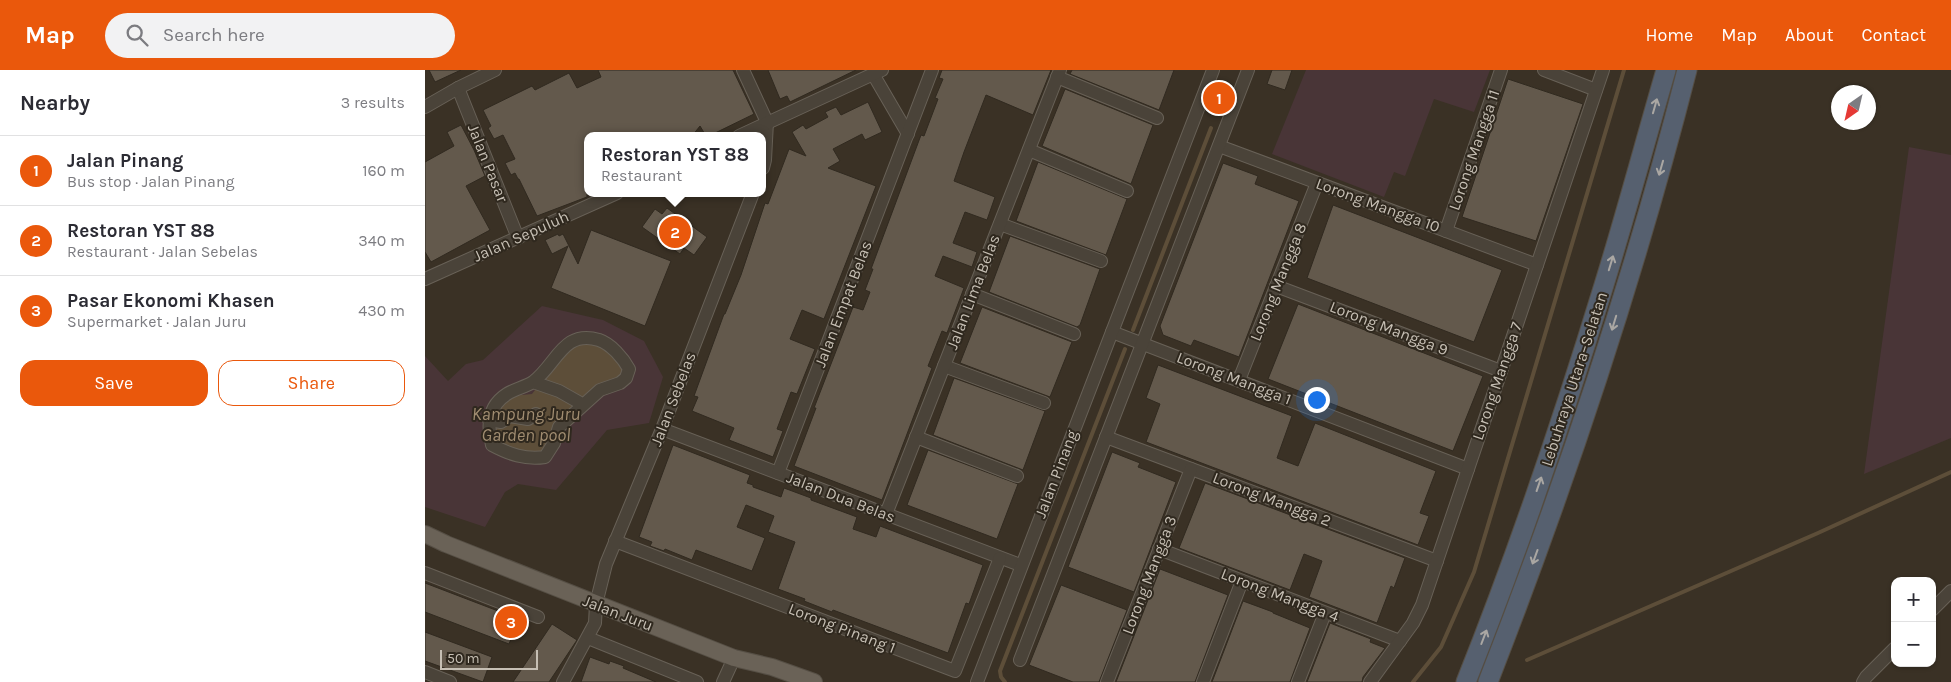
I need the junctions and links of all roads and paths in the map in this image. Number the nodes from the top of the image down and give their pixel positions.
1 (495, 70) edge
2 (743, 70) edge
3 (933, 70) edge
4 (1213, 70) edge
5 (1248, 70) edge
6 (1501, 70) edge
7 (1544, 70) edge
8 (1603, 70) edge
9 (1666, 70) edge
10 (1687, 70) edge
11 (877, 72) edge
12 (1059, 74) edge
13 (458, 88) junction
14 (1596, 90) junction
15 (425, 107) edge
16 (1157, 118) dead end
17 (767, 122) junction
18 (747, 132) edge
19 (908, 134) junction
20 (766, 141) edge
21 (1219, 146) junction
22 (1029, 150) junction
23 (1317, 183) junction
24 (1127, 191) dead end
25 (608, 197) edge
26 (751, 197) edge
27 (1000, 224) junction
28 (1446, 231) junction
29 (518, 238) junction
30 (1101, 262) dead end
31 (1537, 265) junction
32 (425, 279) edge
33 (1277, 286) junction
34 (972, 294) junction
35 (1112, 332) junction
36 (1074, 334) dead end
37 (1143, 344) junction
38 (944, 366) junction
39 (1501, 371) junction
40 (1239, 380) junction
41 (533, 382) junction
42 (1045, 403) dead end
43 (582, 404) junction
44 (537, 414) dead end
45 (489, 420) junction
46 (662, 429) junction
47 (916, 437) junction
48 (1106, 437) junction
49 (1468, 468) junction
50 (1191, 469) junction
51 (778, 473) junction
52 (1017, 476) dead end
53 (886, 514) junction
54 (425, 534) edge
55 (615, 540) junction
56 (1159, 549) junction
57 (1000, 558) junction
58 (1437, 561) junction
59 (1021, 565) junction
60 (425, 573) edge
61 (1242, 581) junction
62 (1951, 591) edge
63 (596, 604) junction
64 (1936, 606) edge
65 (1325, 613) junction
66 (538, 617) dead end
67 (588, 638) junction
68 (1400, 641) junction
69 (1891, 652) edge
70 (734, 658) junction
71 (1020, 660) dead end
72 (425, 672) edge
73 (450, 682) edge
74 (563, 682) edge
75 (697, 682) edge
76 (723, 682) edge
77 (814, 682) edge
78 (977, 682) edge
79 (1107, 682) edge
80 (1203, 682) edge
81 (1298, 682) edge
82 (1370, 682) edge
83 (1466, 682) edge
84 (1488, 682) edge
85 (1863, 682) edge

1 - 13 street
2 - 17 street
3 - 19 street, Jalan Empat Belas
4 - 35 street, Jalan Pinang
5 - 21 street, Jalan Pinang
6 - 28 street, Lorong Mangga 11
7 - 14 street
8 - 14 street, Lorong Mangga 7
83 -> 9 highway, Lebuhraya Utara–Selatan
10 -> 84 highway, Lebuhraya Utara–Selatan
11 - 17 street
11 - 19 street
12 - 16 street
12 - 22 street, Jalan Lima Belas
13 - 15 street
13 - 29 street, Jalan Pasar
14 - 31 street, Lorong Mangga 7
17 - 18 street
17 - 20 street
19 - 51 street, Jalan Empat Belas
21 - 23 street, Lorong Mangga 10
21 - 37 street, Jalan Pinang
22 - 24 street
22 - 27 street, Jalan Lima Belas
23 - 28 street, Lorong Mangga 10
23 - 33 street, Lorong Mangga 8
25 - 29 street, Jalan Sepuluh
26 - 46 street, Jalan Sebelas
27 - 30 street
27 - 34 street, Jalan Lima Belas
28 - 31 street, Lorong Mangga 10
29 - 32 street, Jalan Sepuluh
31 - 39 street, Lorong Mangga 7
33 - 39 street, Lorong Mangga 9
33 - 40 street, Lorong Mangga 8
34 - 36 street
34 - 38 street, Jalan Lima Belas
35 - 37 street, Lorong Mangga 1
35 - 59 street, Jalan Pinang
37 - 40 street, Lorong Mangga 1
37 - 48 street, Jalan Pinang
38 - 42 street
38 - 47 street, Jalan Lima Belas
39 - 49 street, Lorong Mangga 7
40 - 49 street, Lorong Mangga 1
41 - 43 street
41 - 43 street
41 - 45 street
43 - 45 street
44 - 45 street
46 - 51 street, Jalan Dua Belas
46 - 55 street, Jalan Sebelas
47 - 52 street
47 - 53 street, Jalan Lima Belas
48 - 50 street, Lorong Mangga 2
48 - 71 street, Jalan Pinang
49 - 58 street, Lorong Mangga 7
50 - 56 street, Lorong Mangga 3
50 - 58 street, Lorong Mangga 2
51 - 53 street, Jalan Dua Belas
53 - 57 street, Jalan Dua Belas
54 - 63 main road, Jalan Juru
55 - 57 street, Lorong Pinang 1
55 - 63 street, Jalan Sebelas
56 - 61 street, Lorong Mangga 4
56 - 79 street, Lorong Mangga 3
57 - 59 street, Jalan Dua Belas
58 - 68 street, Lorong Mangga 7
59 - 78 street, Jalan Pinang
60 - 66 street
61 - 65 street, Lorong Mangga 4
61 - 80 street
62 - 64 street
63 - 67 street, Jalan Sebelas
63 - 70 main road, Jalan Juru
65 - 68 street, Lorong Mangga 4
65 - 81 street
67 - 74 street, Jalan Sebelas
67 - 75 street
68 - 82 street, Lorong Mangga 7
69 - 85 street
70 - 76 street
70 - 77 main road, Jalan Juru
72 - 73 street

